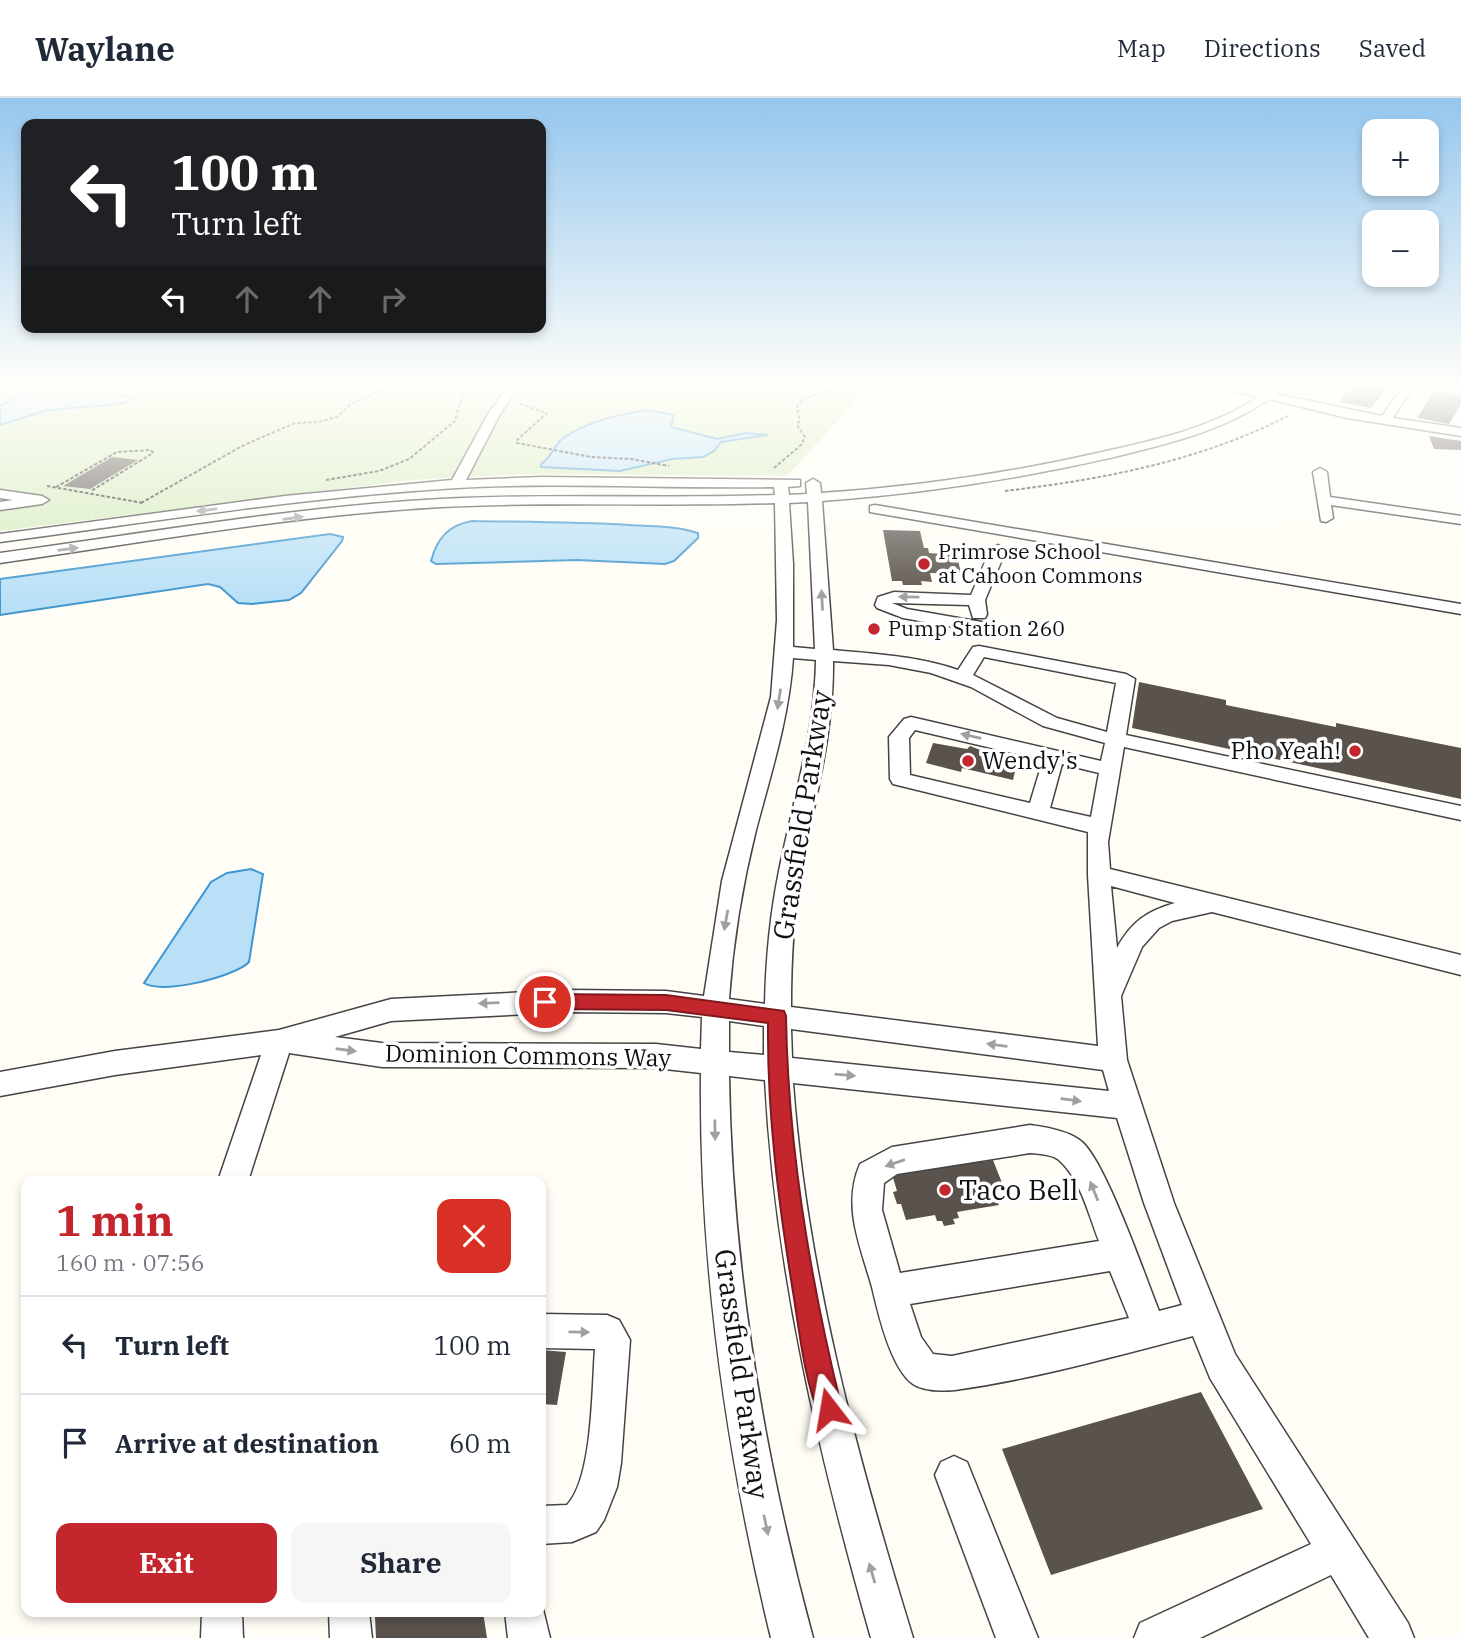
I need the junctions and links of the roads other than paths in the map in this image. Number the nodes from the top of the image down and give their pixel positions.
1 (470, 460) edge
2 (1081, 460) edge
3 (1320, 472) dead end
4 (457, 484) junction
5 (777, 484) junction
6 (814, 491) junction
7 (43, 493) junction
8 (0, 494) edge
9 (1324, 500) junction
10 (0, 506) edge
11 (875, 509) dead end
12 (1326, 518) dead end
13 (0, 520) edge
14 (1461, 520) edge
15 (0, 538) edge
16 (998, 550) dead end
17 (0, 558) edge
18 (977, 600) junction
19 (1461, 609) edge
20 (981, 627) junction
21 (784, 652) junction
22 (979, 652) junction
23 (825, 655) junction
24 (962, 678) junction
25 (1114, 739) junction
26 (1055, 756) junction
27 (1109, 769) junction
28 (1038, 813) junction
29 (1461, 813) edge
30 (1100, 827) junction
31 (1099, 875) junction
32 (1216, 905) junction
33 (1461, 965) edge
34 (1108, 998) junction
35 (716, 1009) junction
36 (777, 1016) junction
37 (279, 1041) junction
38 (1113, 1060) junction
39 (715, 1061) junction
40 (777, 1069) junction
41 (0, 1084) edge
42 (1127, 1106) junction
43 (235, 1176) edge
44 (1119, 1254) junction
45 (889, 1291) junction
46 (1203, 1317) junction
47 (1150, 1330) junction
48 (546, 1331) edge
49 (954, 1475) dead end
50 (546, 1525) edge
51 (1337, 1552) junction
52 (349, 1617) edge
53 (526, 1617) edge
54 (351, 1638) edge
55 (529, 1638) edge
56 (792, 1638) edge
57 (892, 1638) edge
58 (1017, 1638) edge
59 (1155, 1638) edge
60 (1393, 1638) edge

1 - 4 street
2 - 6 street
3 - 9 street
4 - 5 street
4 -> 15 street
5 - 6 street
17 -> 5 street
5 - 21 street, Grassfield Parkway
23 -> 6 street, Grassfield Parkway
7 - 8 street
7 - 10 street
7 - 13 street
9 - 12 street
9 - 14 street
11 - 19 street
16 - 18 street
18 - 20 street
18 -> 20 street
20 - 22 street
21 - 23 street
21 -> 35 street, Grassfield Parkway
22 - 24 street
22 - 25 street
23 - 24 street
23 - 36 street, Grassfield Parkway
24 - 25 street
25 - 27 street
25 - 29 street
26 - 27 street
26 - 28 street
26 -> 28 street
27 - 30 street
28 - 30 street
30 - 31 street
31 - 32 street
31 - 34 street
32 - 33 street
32 - 34 street
34 - 38 street
35 - 36 street, Dominion Commons Way
35 -> 37 street, Dominion Commons Way
35 - 39 street, Grassfield Parkway
38 -> 36 street, Dominion Commons Way
36 - 40 street, Grassfield Parkway
37 -> 39 street, Dominion Commons Way
37 - 41 street, Dominion Commons Way
37 - 43 street
38 - 42 street
39 - 40 street, Dominion Commons Way
39 -> 56 street, Grassfield Parkway
40 -> 42 street, Dominion Commons Way
57 -> 40 street, Grassfield Parkway
42 - 46 street
44 - 45 street
44 -> 45 street
44 - 47 street
45 - 47 street
46 - 47 street
46 - 51 street
48 -> 50 street
49 - 58 street
51 - 59 street
51 - 60 street
52 - 54 street
53 - 55 street

